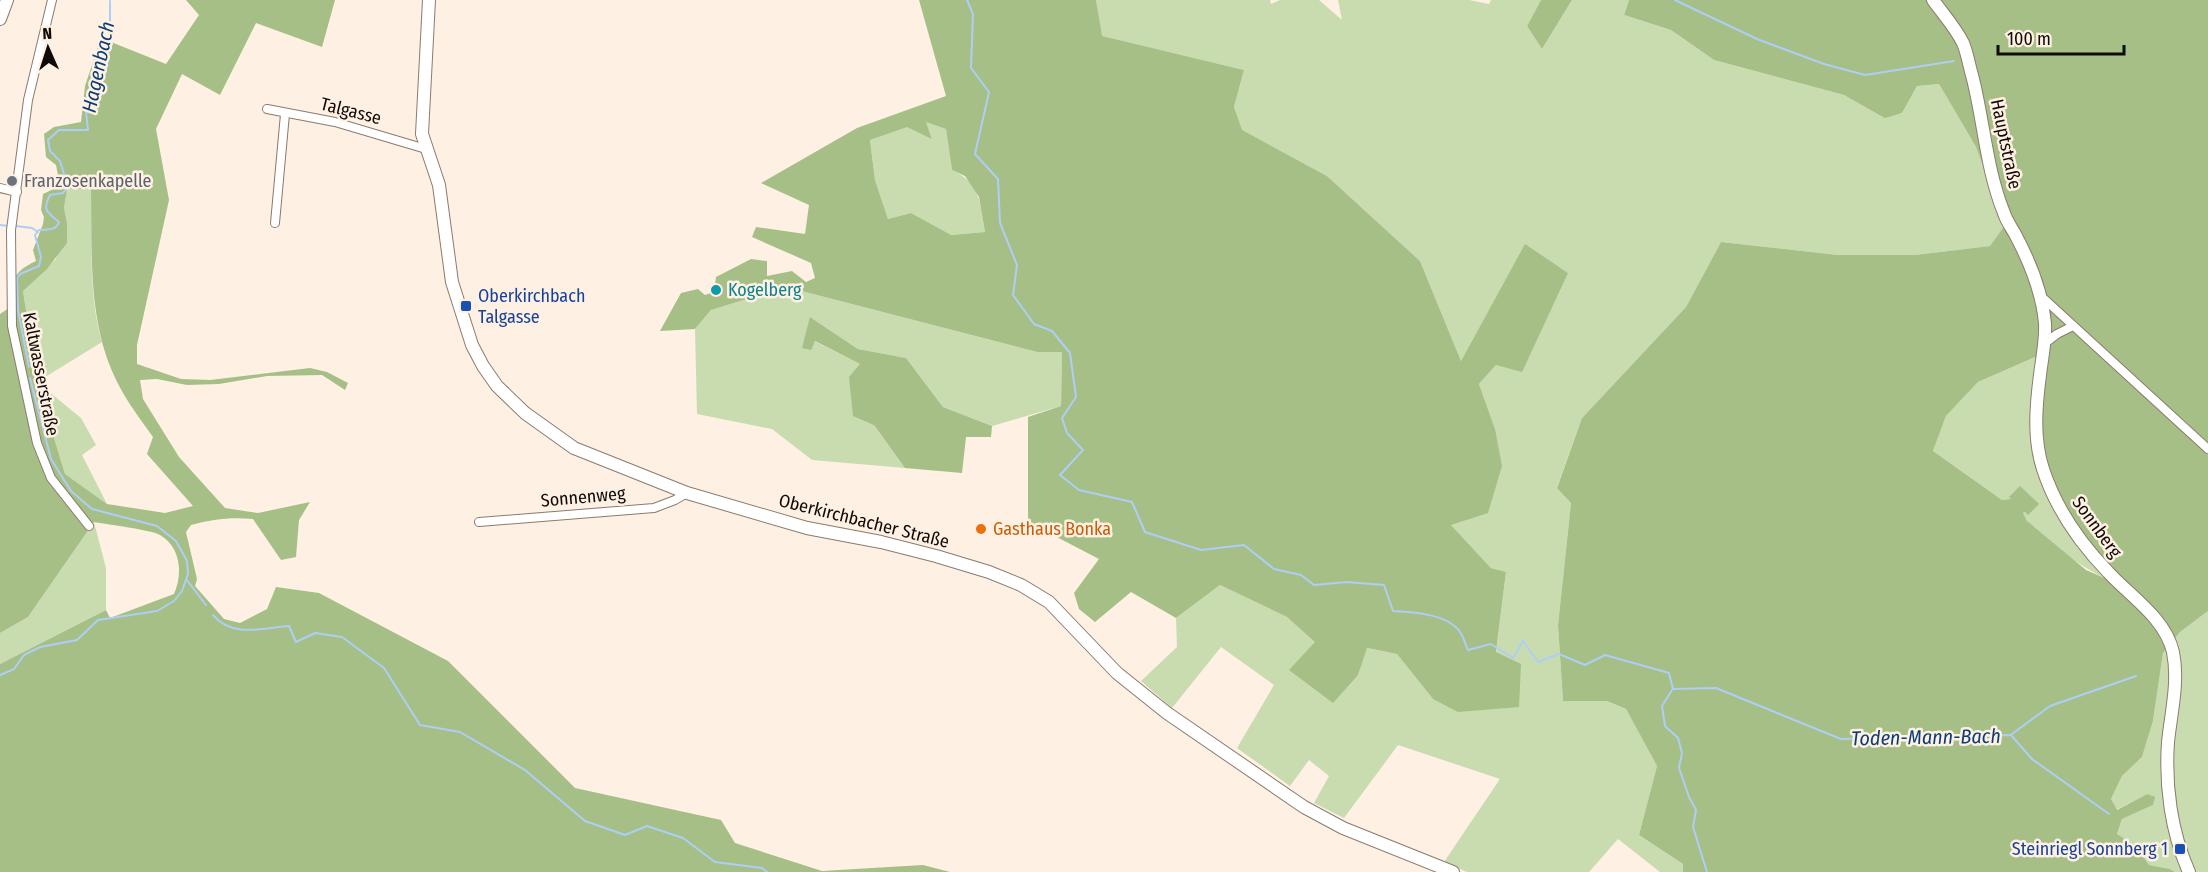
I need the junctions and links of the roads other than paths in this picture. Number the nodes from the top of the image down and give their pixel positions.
1 (7, 0) edge
2 (52, 0) edge
3 (429, 0) edge
4 (1933, 0) edge
5 (0, 19) edge
6 (267, 109) dead end
7 (285, 114) junction
8 (426, 149) junction
9 (0, 188) edge
10 (17, 192) junction
11 (275, 224) dead end
12 (2042, 297) junction
13 (2073, 326) junction
14 (2044, 344) junction
15 (2208, 449) edge
16 (687, 493) junction
17 (478, 522) dead end
18 (89, 526) dead end
19 (1453, 872) edge
20 (2189, 872) edge

1 - 5 street
2 - 10 street, Kaltwasserstraße
3 - 8 street, Oberkirchbacher Straße
4 - 12 street, Hauptstraße
6 - 7 street, Talgasse
7 - 8 street, Talgasse
7 - 11 street
8 - 16 street, Oberkirchbacher Straße
9 - 10 street
10 - 18 street, Kaltwasserstraße
12 - 13 street
12 - 14 street, Sonnberg
13 - 14 street
13 - 15 street
14 - 20 street, Sonnberg
16 - 17 street, Sonnenweg
16 - 19 street, Oberkirchbacher Straße

